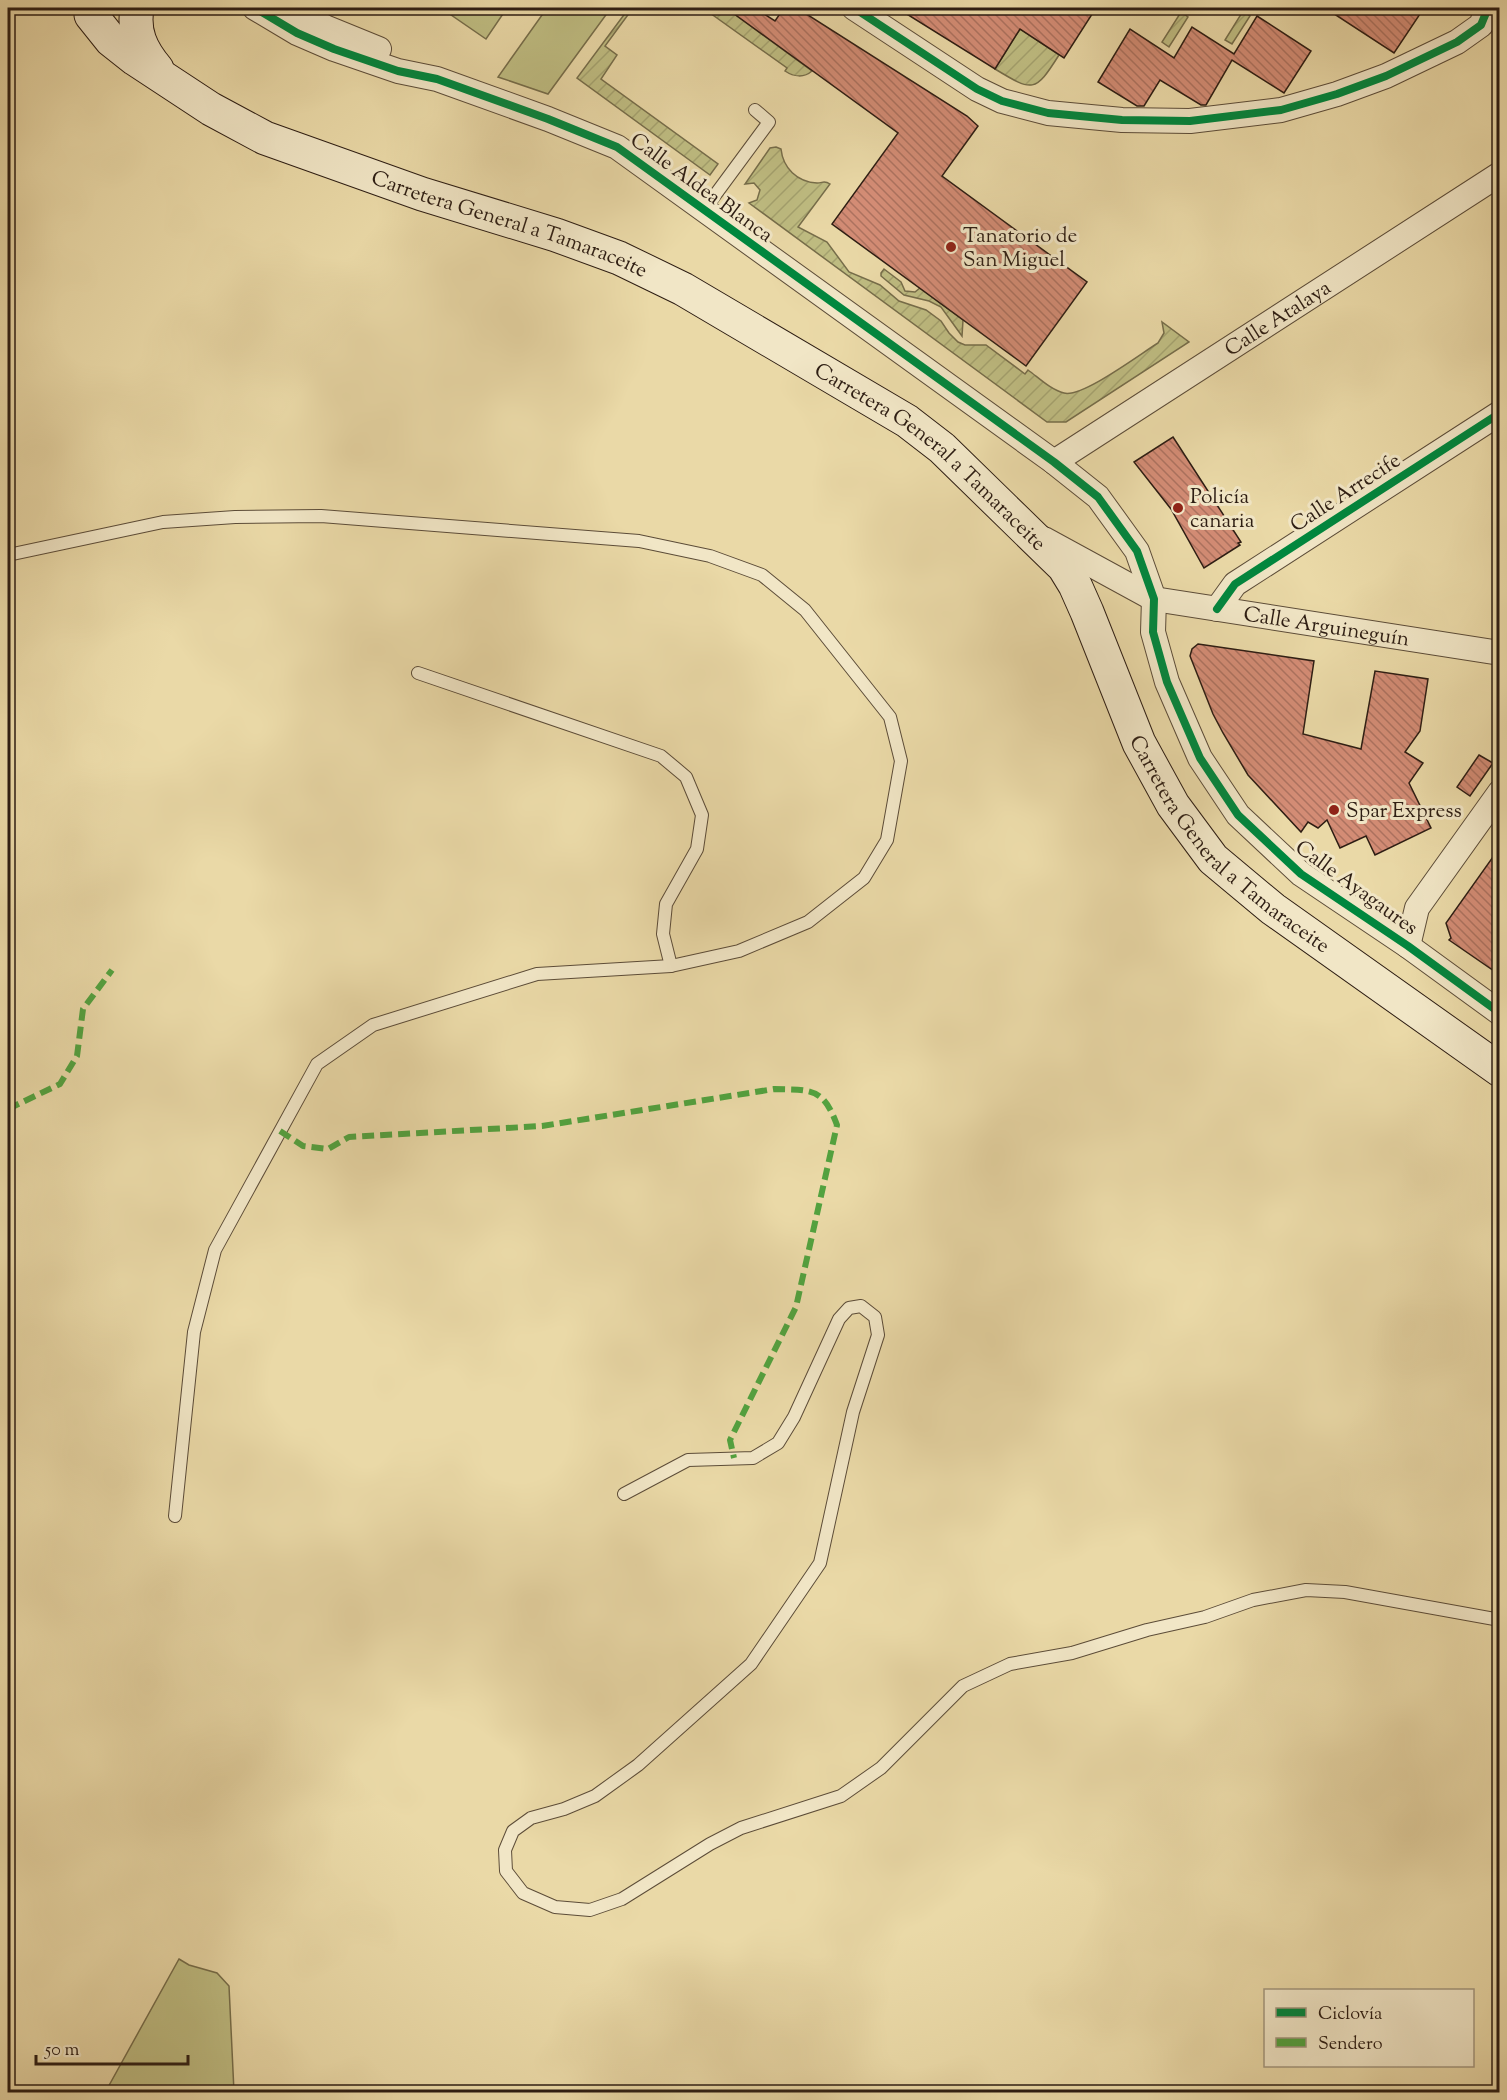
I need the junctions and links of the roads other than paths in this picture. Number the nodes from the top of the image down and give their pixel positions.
1 (122, 8) edge
2 (137, 8) edge
3 (255, 8) edge
4 (291, 8) edge
5 (854, 8) edge
6 (79, 11) edge
7 (1484, 16) edge
8 (166, 79) junction
9 (437, 79) junction
10 (755, 110) dead end
11 (1500, 174) edge
12 (704, 210) junction
13 (1500, 413) edge
14 (1054, 462) junction
15 (1029, 532) junction
16 (8, 555) edge
17 (1154, 599) junction
18 (1217, 609) junction
19 (1500, 653) edge
20 (418, 674) dead end
21 (1500, 792) edge
22 (1408, 946) junction
23 (671, 966) junction
24 (1500, 1013) edge
25 (1500, 1070) edge
26 (624, 1494) dead end
27 (175, 1516) dead end
28 (1500, 1620) edge

1 - 6 main road
2 - 8 main road, Carretera General a Tamaraceite
3 - 9 street, Calle Aldea Blanca
4 - 9 street, Calle Aldea Blanca
5 - 7 street
6 - 8 main road, Carretera General a Tamaraceite
8 - 15 main road, Carretera General a Tamaraceite
9 - 12 street, Calle Aldea Blanca
10 - 12 lane
11 - 14 street, Calle Atalaya
12 - 14 street, Calle Aldea Blanca
13 - 18 street, Calle Arrecife
14 - 17 street, Calle Ayagaures
15 - 17 street
15 - 25 main road, Carretera General a Tamaraceite
16 - 23 lane
17 - 18 street, Calle Arguineguín
17 - 22 street, Calle Ayagaures
18 - 19 street, Calle Arguineguín
20 - 23 lane
21 - 22 street
22 - 24 street, Calle Ayagaures
23 - 27 lane
26 - 28 lane

